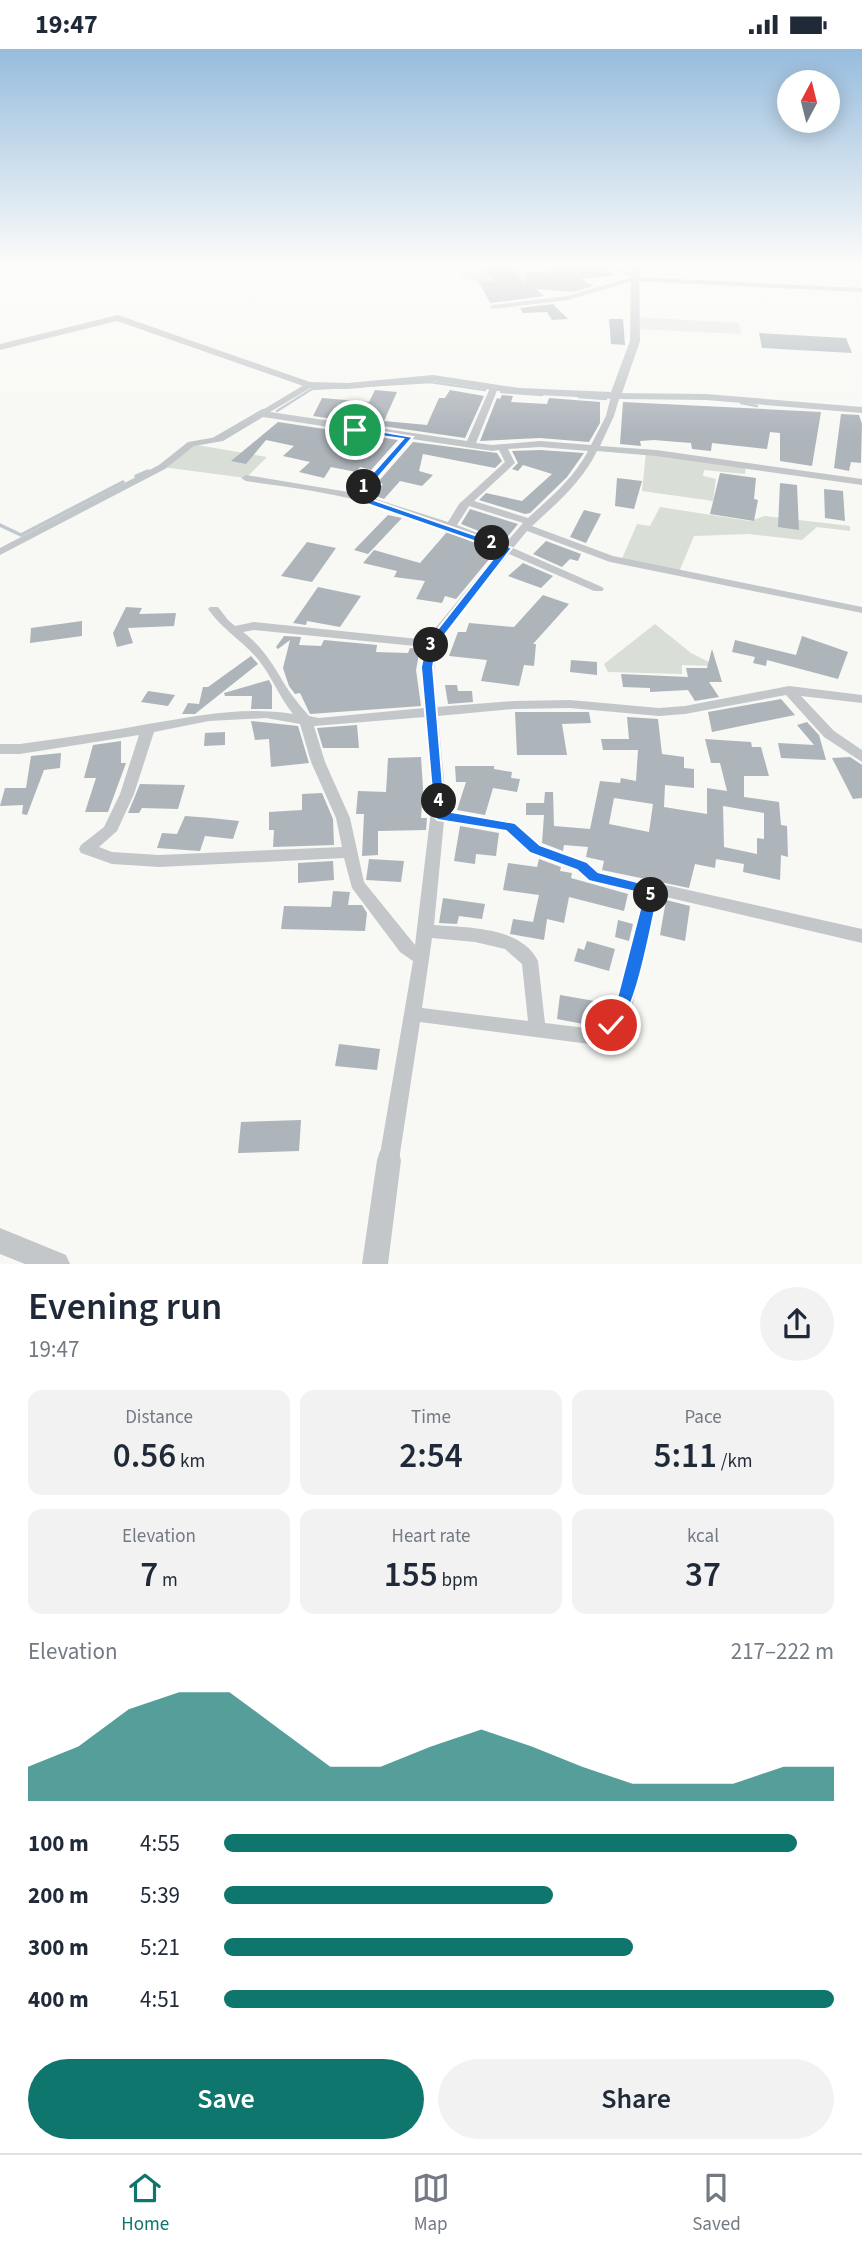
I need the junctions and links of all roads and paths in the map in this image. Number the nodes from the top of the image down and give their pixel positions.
1 (103, 322) edge
2 (129, 322) edge
3 (635, 322) edge
4 (0, 347) edge
5 (310, 385) junction
6 (494, 388) junction
7 (615, 396) junction
8 (862, 410) edge
9 (262, 414) junction
10 (409, 437) junction
11 (471, 443) junction
12 (502, 448) junction
13 (596, 448) junction
14 (246, 478) dead end
15 (862, 482) edge
16 (356, 497) junction
17 (467, 502) junction
18 (528, 525) junction
19 (450, 528) junction
20 (507, 548) junction
21 (0, 552) edge
22 (598, 589) dead end
23 (214, 609) dead end
24 (862, 610) edge
25 (233, 630) junction
26 (432, 644) junction
27 (789, 690) junction
28 (862, 699) edge
29 (432, 711) junction
30 (303, 717) junction
31 (148, 729) junction
32 (0, 749) edge
33 (862, 757) edge
34 (438, 815) junction
35 (349, 852) junction
36 (652, 891) junction
37 (424, 931) junction
38 (862, 936) edge
39 (422, 958) junction
40 (413, 1014) junction
41 (537, 1029) junction
42 (389, 1160) joint
43 (0, 1241) edge
44 (57, 1264) edge
45 (375, 1264) edge

1 - 4 street
2 - 5 street
3 - 7 street
5 - 6 street
5 - 9 street
6 - 7 street
6 - 11 street
7 - 8 street
7 - 13 street
9 - 10 street
9 - 21 street
10 - 11 street
10 - 16 street
11 - 12 street
12 - 13 street
12 - 17 street
13 - 15 street
13 - 18 street
14 - 16 street
16 - 19 street
17 - 18 street
17 - 19 street
18 - 20 street
18 - 24 street
19 - 20 street
20 - 22 street
20 - 26 street
23 - 25 street
25 - 26 street
25 - 30 street
26 - 29 street
27 - 28 street
27 - 29 street
27 - 33 street
29 - 30 street
29 - 34 street
30 - 31 street
30 - 35 street
31 - 32 street
31 - 35 street
34 - 36 street
34 - 37 street
35 - 39 street
36 - 38 street
36 - 41 street
37 - 39 street
37 - 41 street
39 - 40 street
40 - 41 street
40 - 42 street
42 - 45 street
43 - 44 street

